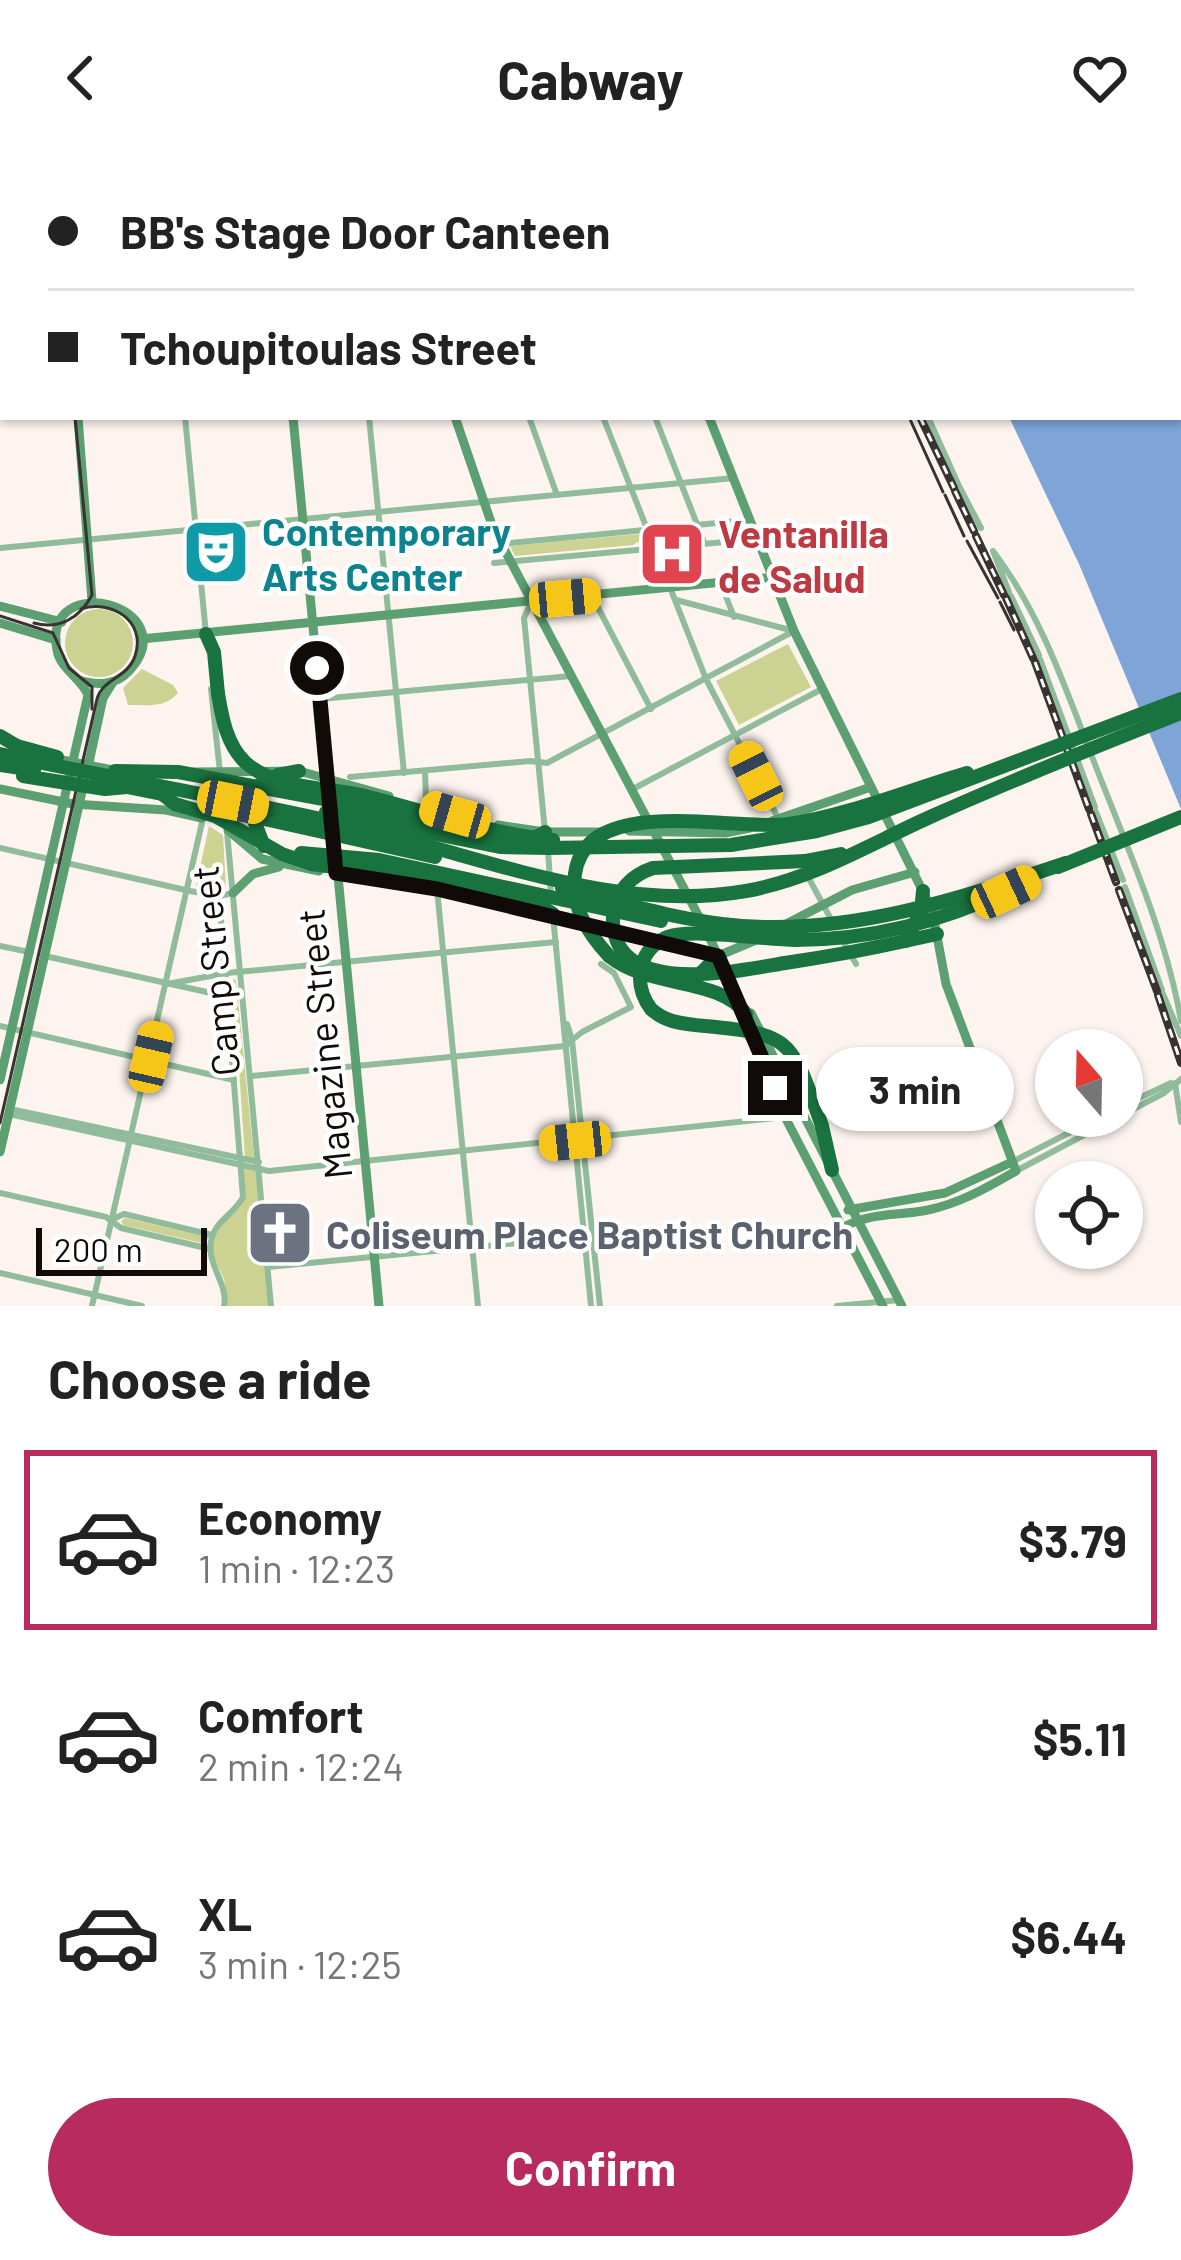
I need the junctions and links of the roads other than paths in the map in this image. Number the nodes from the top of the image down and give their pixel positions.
1 (78, 420) edge
2 (185, 420) edge
3 (293, 420) edge
4 (369, 420) edge
5 (456, 420) edge
6 (530, 420) edge
7 (604, 420) edge
8 (656, 420) edge
9 (710, 420) edge
10 (929, 420) edge
11 (734, 478) junction
12 (681, 484) junction
13 (630, 489) junction
14 (557, 496) junction
15 (481, 503) junction
16 (378, 513) junction
17 (302, 520) junction
18 (751, 520) junction
19 (698, 526) junction
20 (981, 528) dead end
21 (196, 529) junction
22 (647, 531) junction
23 (986, 537) dead end
24 (90, 539) junction
25 (758, 539) junction
26 (501, 544) junction
27 (705, 544) junction
28 (0, 548) edge
29 (654, 548) junction
30 (993, 551) junction
31 (510, 562) junction
32 (494, 563) dead end
33 (774, 577) junction
34 (722, 584) junction
35 (672, 594) junction
36 (592, 596) junction
37 (92, 601) junction
38 (531, 602) junction
39 (0, 606) edge
40 (388, 616) junction
41 (734, 617) junction
42 (62, 622) junction
43 (0, 623) edge
44 (313, 624) junction
45 (794, 631) junction
46 (206, 634) junction
47 (141, 639) junction
48 (56, 640) junction
49 (571, 676) junction
50 (78, 680) junction
51 (530, 680) junction
52 (706, 680) junction
53 (113, 682) junction
54 (821, 689) junction
55 (396, 692) junction
56 (320, 699) junction
57 (1181, 700) edge
58 (651, 709) junction
59 (1181, 712) edge
60 (602, 735) junction
61 (735, 735) junction
62 (1072, 741) junction
63 (0, 745) edge
64 (326, 752) junction
65 (73, 762) junction
66 (538, 763) junction
67 (88, 765) junction
68 (0, 769) edge
69 (220, 770) junction
70 (115, 771) junction
71 (299, 771) junction
72 (424, 771) junction
73 (404, 773) junction
74 (328, 778) junction
75 (350, 778) dead end
76 (872, 787) junction
77 (0, 789) edge
78 (631, 790) junction
79 (162, 794) junction
80 (38, 796) junction
81 (426, 800) dead end
82 (63, 802) junction
83 (79, 804) junction
84 (1181, 817) edge
85 (203, 819) junction
86 (778, 819) junction
87 (58, 825) junction
88 (227, 829) junction
89 (653, 830) junction
90 (545, 832) junction
91 (875, 844) junction
92 (614, 846) junction
93 (0, 848) edge
94 (49, 860) junction
95 (1066, 863) junction
96 (65, 864) junction
97 (284, 867) junction
98 (312, 870) junction
99 (915, 872) junction
100 (336, 873) junction
101 (437, 889) junction
102 (190, 891) junction
103 (923, 891) junction
104 (233, 892) junction
105 (219, 896) junction
106 (822, 904) junction
107 (553, 914) junction
108 (741, 926) junction
109 (34, 930) junction
110 (50, 933) junction
111 (937, 934) junction
112 (556, 941) junction
113 (905, 941) junction
114 (0, 946) edge
115 (29, 952) junction
116 (442, 953) junction
117 (45, 956) junction
118 (719, 959) junction
119 (1166, 959) junction
120 (345, 962) junction
121 (602, 964) dead end
122 (856, 964) dead end
123 (1154, 964) junction
124 (241, 972) junction
125 (226, 973) junction
126 (665, 981) junction
127 (167, 984) junction
128 (229, 997) junction
129 (746, 1014) junction
130 (1181, 1021) edge
131 (6, 1028) edge
132 (27, 1032) junction
133 (1181, 1036) edge
134 (569, 1043) junction
135 (454, 1057) junction
136 (150, 1061) junction
137 (356, 1066) junction
138 (251, 1076) junction
139 (0, 1080) edge
140 (234, 1080) junction
141 (1178, 1081) edge
142 (1143, 1102) edge
143 (5, 1110) edge
144 (785, 1117) junction
145 (1181, 1122) edge
146 (1066, 1137) edge
147 (1072, 1137) edge
148 (132, 1139) junction
149 (579, 1139) junction
150 (0, 1152) edge
151 (463, 1152) junction
152 (364, 1162) junction
153 (241, 1163) junction
154 (259, 1166) junction
155 (1014, 1167) junction
156 (832, 1170) junction
157 (0, 1193) edge
158 (851, 1208) junction
159 (838, 1215) junction
160 (113, 1219) junction
161 (857, 1220) junction
162 (844, 1227) junction
163 (212, 1235) junction
164 (588, 1236) junction
165 (472, 1247) junction
166 (210, 1249) junction
167 (374, 1257) junction
168 (268, 1267) junction
169 (0, 1274) edge
170 (95, 1295) junction
171 (901, 1303) edge
172 (883, 1304) edge
173 (92, 1306) edge
174 (142, 1306) edge
175 (224, 1306) edge
176 (271, 1306) edge
177 (379, 1306) edge
178 (478, 1306) edge
179 (596, 1306) edge
180 (837, 1306) edge

1 - 24 street
2 - 21 street, Camp Street
3 - 17 street, Magazine Street
4 - 16 street
5 - 15 street
6 - 14 street
7 - 13 street
8 - 12 street
9 - 11 street
10 - 20 street
11 - 12 street
11 - 18 street
12 - 13 street
12 - 19 street
13 - 14 street
13 - 22 street
14 - 15 street
15 - 16 street
15 - 26 street
16 - 17 street
16 - 40 street
17 - 21 street
17 - 44 street, Magazine Street
18 - 19 street
18 - 25 street
19 - 22 street
19 - 27 street
21 - 24 street
21 - 46 street, Camp Street
22 - 26 street
22 - 29 street
23 - 30 street
24 - 28 street
24 - 37 street
25 - 27 street
25 - 33 street
26 - 31 street
27 - 29 street
29 - 31 street
29 - 35 street
30 - 119 street
30 - 123 street
31 - 32 street
31 - 38 street
33 - 34 street
33 - 45 street
34 - 35 street
34 - 41 street
35 - 36 street
35 - 41 street
35 - 52 street
36 - 38 street
36 - 58 street
37 - 42 street
37 - 47 street
38 - 40 street
38 - 49 street
38 - 51 street
39 - 42 street
40 - 44 street
40 - 55 street
41 - 45 street
42 - 48 street
43 - 48 street
44 - 46 street
44 - 56 street, Magazine Street
45 - 52 street
45 - 54 street
46 - 47 street
46 - 69 street, Camp Street
46 - 92 highway, bridge
47 - 53 street
48 - 50 street
49 - 51 street
49 - 60 street
50 - 53 street
50 - 65 street
51 - 55 street
51 - 66 street
52 - 58 street
52 - 61 street
53 - 67 street
54 - 61 street
54 - 76 street
55 - 56 street
55 - 73 street
56 - 64 street, Magazine Street
57 - 62 highway, bridge
58 - 60 street
59 - 91 highway, bridge
60 - 66 street
60 - 78 street
61 - 78 street
61 - 86 street
62 - 92 highway, bridge
62 - 126 highway, bridge
63 - 65 street
63 - 70 highway, bridge
63 - 91 highway, bridge
64 - 71 street
64 - 74 street, Magazine Street
65 - 67 street
65 - 82 street
66 - 72 street
66 - 90 street
67 - 69 street
67 - 83 street
68 - 79 highway, bridge
69 - 71 street
69 - 85 street
69 - 88 street, Camp Street
70 - 90 highway, bridge
70 - 92 highway, bridge
71 - 74 street
71 - 98 street
71 - 108 highway, bridge
72 - 73 street
72 - 81 street
73 - 75 street
74 - 90 street
74 - 100 street, Magazine Street
76 - 86 street
76 - 99 street
77 - 80 street
78 - 89 street
79 - 107 highway, bridge
79 - 108 highway, bridge
80 - 82 street
80 - 87 street
82 - 83 street
82 - 87 street
83 - 85 street
83 - 96 street
84 - 95 highway, bridge
85 - 88 street
85 - 102 street
86 - 89 street
86 - 106 street
87 - 94 street
88 - 97 street
88 - 104 street, Camp Street
89 - 90 street
89 - 118 street
90 - 107 street
91 - 113 highway, bridge
93 - 94 street
94 - 96 street
94 - 109 street
95 - 108 highway, bridge
95 - 156 highway, bridge
96 - 102 street
96 - 110 street
97 - 98 street
97 - 104 street
98 - 100 street
99 - 103 street
99 - 106 street
100 - 101 street
100 - 120 street, Magazine Street
101 - 107 street
101 - 116 street
102 - 105 street
102 - 127 street
103 - 111 street
103 - 113 highway
104 - 105 street
104 - 124 street, Camp Street
105 - 125 street
106 - 118 street
106 - 122 street
107 - 112 street
107 - 118 street
109 - 110 street
109 - 115 street
110 - 117 street
111 - 113 highway
111 - 155 street
112 - 116 street
112 - 134 street
114 - 115 street
115 - 117 street
115 - 131 street
116 - 120 street
116 - 135 street
117 - 127 street
117 - 132 street
118 - 126 highway
118 - 129 street
118 - 156 street
119 - 123 street
119 - 130 street
120 - 124 street
120 - 137 street, Magazine Street
121 - 134 street
123 - 133 street
124 - 125 street
124 - 138 street, Camp Street
125 - 127 street
125 - 128 street
126 - 129 highway
127 - 128 street
127 - 136 street
128 - 140 street
129 - 144 street
131 - 132 street
131 - 139 street
132 - 136 street
132 - 143 street
134 - 135 street
134 - 149 street
135 - 137 street
135 - 151 street
136 - 140 street
136 - 148 street
137 - 138 street
137 - 152 street, Magazine Street
138 - 154 street, Camp Street
140 - 153 street
141 - 142 street
141 - 145 street
143 - 148 street
143 - 150 street
144 - 149 street
144 - 159 street
146 - 155 street
147 - 155 street
148 - 153 street
148 - 160 street
149 - 151 street
149 - 164 street
151 - 152 street
151 - 165 street
152 - 154 street
152 - 167 street, Magazine Street
153 - 154 street
153 - 163 street
154 - 168 street, Camp Street
155 - 158 street
155 - 161 street
156 - 158 street
157 - 160 street
158 - 159 street
158 - 161 street
159 - 162 street
160 - 163 street
160 - 166 street
160 - 170 street
161 - 162 street
161 - 171 street
162 - 172 street
163 - 166 street
164 - 165 street
164 - 179 street
165 - 167 street
165 - 178 street
166 - 175 street
167 - 168 street
167 - 177 street, Magazine Street
168 - 176 street, Camp Street
169 - 170 street
170 - 173 street
170 - 174 street
171 - 172 street
172 - 180 street

